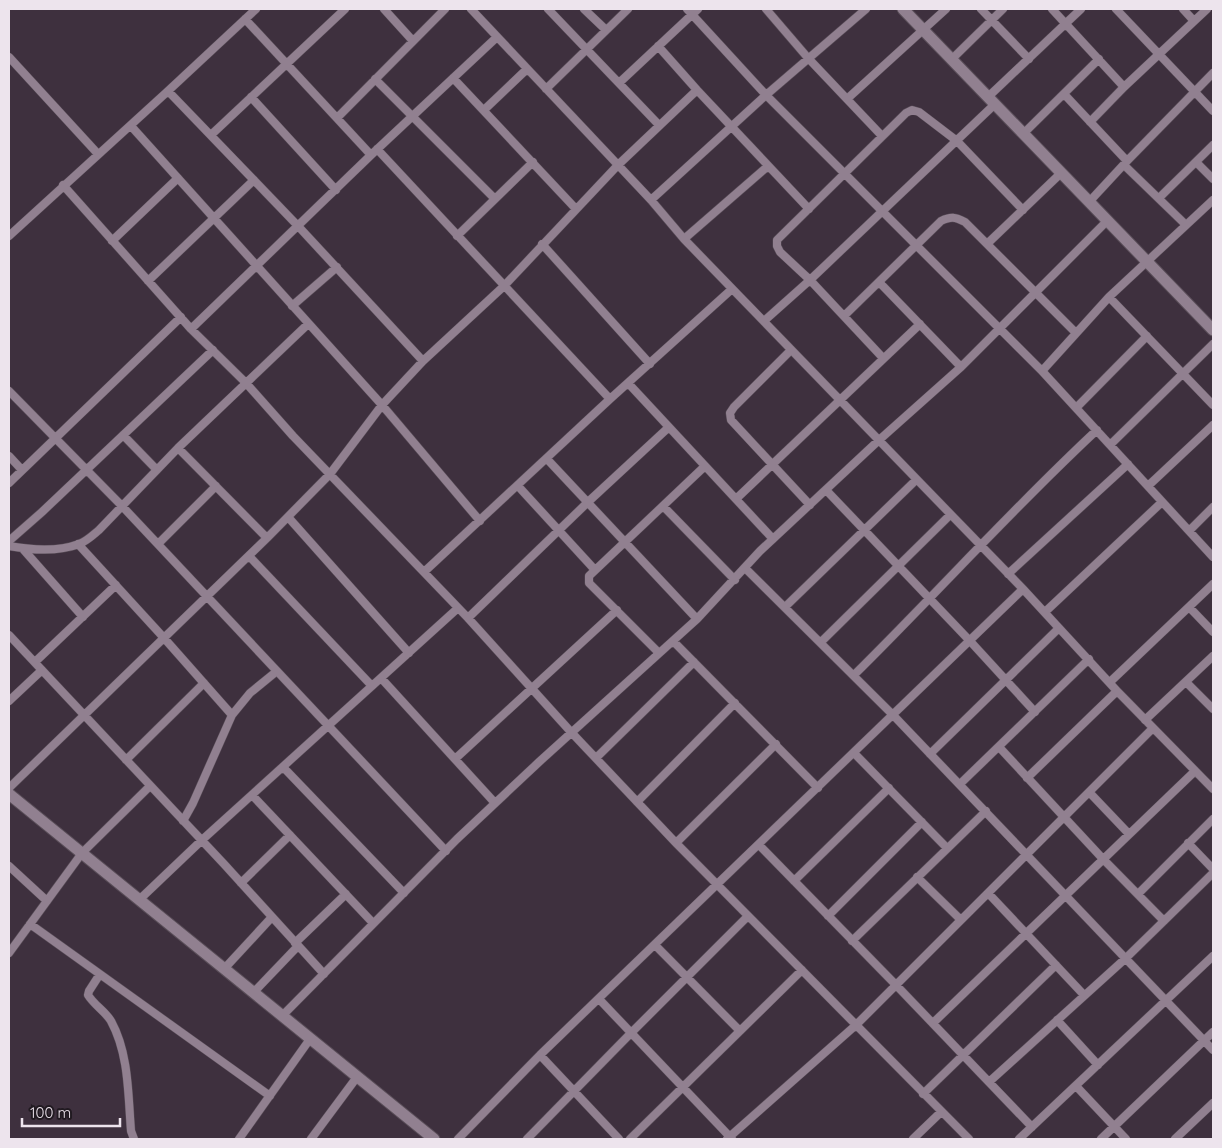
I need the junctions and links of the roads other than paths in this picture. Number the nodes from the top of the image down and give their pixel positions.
1 (256, 9) edge
2 (344, 9) edge
3 (384, 9) edge
4 (445, 9) edge
5 (471, 9) edge
6 (548, 9) edge
7 (584, 9) edge
8 (628, 9) edge
9 (766, 9) edge
10 (778, 9) edge
11 (866, 9) edge
12 (903, 9) edge
13 (946, 9) edge
14 (981, 9) edge
15 (1004, 9) edge
16 (1052, 9) edge
17 (1081, 9) edge
18 (1116, 9) edge
19 (1183, 9) edge
20 (1207, 9) edge
21 (693, 11) edge
22 (772, 15) junction
23 (245, 19) junction
24 (991, 20) junction
25 (1194, 21) junction
26 (1066, 24) junction
27 (606, 30) junction
28 (924, 30) junction
29 (497, 37) junction
30 (413, 41) junction
31 (658, 46) junction
32 (587, 48) junction
33 (1160, 54) junction
34 (9, 57) edge
35 (808, 58) junction
36 (1029, 59) junction
37 (1099, 59) junction
38 (952, 60) junction
39 (286, 64) junction
40 (527, 69) junction
41 (1213, 73) edge
42 (454, 78) junction
43 (375, 79) junction
44 (619, 83) junction
45 (1124, 87) junction
46 (546, 89) junction
47 (697, 90) junction
48 (168, 91) junction
49 (1195, 92) junction
50 (1064, 94) junction
51 (766, 95) junction
52 (251, 97) junction
53 (847, 99) junction
54 (991, 101) junction
55 (484, 110) junction
56 (1213, 111) edge
57 (412, 117) junction
58 (337, 118) junction
59 (1090, 122) junction
60 (659, 125) junction
61 (131, 126) junction
62 (731, 127) junction
63 (1023, 134) junction
64 (211, 135) junction
65 (882, 136) junction
66 (957, 141) junction
67 (1213, 145) edge
68 (374, 152) junction
69 (98, 154) junction
70 (533, 162) junction
71 (1196, 162) junction
72 (1126, 163) junction
73 (618, 165) junction
74 (768, 166) junction
75 (1061, 173) junction
76 (845, 175) junction
77 (178, 178) junction
78 (1213, 179) edge
79 (254, 180) junction
80 (63, 185) junction
81 (336, 190) junction
82 (496, 198) junction
83 (1159, 198) junction
84 (651, 200) junction
85 (1213, 200) edge
86 (1089, 202) junction
87 (576, 208) junction
88 (809, 210) junction
89 (1023, 210) junction
90 (881, 211) junction
91 (214, 218) junction
92 (1107, 221) junction
93 (1186, 224) junction
94 (298, 226) junction
95 (9, 236) edge
96 (457, 236) junction
97 (684, 239) junction
98 (112, 241) junction
99 (542, 244) junction
100 (987, 244) junction
101 (916, 246) junction
102 (1147, 262) junction
103 (257, 266) junction
104 (337, 267) junction
105 (810, 280) junction
106 (148, 281) junction
107 (879, 282) junction
108 (504, 286) junction
109 (732, 289) junction
110 (1036, 293) junction
111 (1109, 297) junction
112 (292, 306) junction
113 (844, 316) junction
114 (181, 317) junction
115 (764, 322) junction
116 (308, 324) junction
117 (920, 324) junction
118 (191, 328) junction
119 (1000, 330) junction
120 (1213, 330) edge
121 (1076, 332) junction
122 (1147, 336) junction
123 (1213, 344) edge
124 (213, 350) junction
125 (791, 350) junction
126 (883, 358) junction
127 (423, 361) junction
128 (650, 364) junction
129 (961, 367) junction
130 (1042, 371) junction
131 (1183, 374) junction
132 (246, 383) junction
133 (628, 383) junction
134 (10, 396) edge
135 (610, 399) junction
136 (839, 399) junction
137 (382, 405) junction
138 (1213, 405) edge
139 (1076, 408) junction
140 (1213, 425) edge
141 (668, 427) junction
142 (1097, 430) junction
143 (123, 436) junction
144 (55, 439) junction
145 (878, 441) junction
146 (1110, 445) junction
147 (178, 448) junction
148 (9, 456) edge
149 (546, 459) junction
150 (772, 464) junction
151 (1128, 464) junction
152 (705, 466) junction
153 (22, 470) junction
154 (157, 470) junction
155 (86, 471) junction
156 (330, 474) junction
157 (916, 480) junction
158 (9, 483) edge
159 (216, 486) junction
160 (518, 486) junction
161 (1148, 486) junction
162 (826, 490) junction
163 (736, 499) junction
164 (588, 502) junction
165 (1162, 502) junction
166 (810, 505) junction
167 (122, 506) junction
168 (663, 506) junction
169 (1213, 507) edge
170 (950, 515) junction
171 (288, 516) junction
172 (480, 521) junction
173 (864, 530) junction
174 (559, 531) junction
175 (1189, 531) junction
176 (267, 538) junction
177 (773, 539) junction
178 (9, 541) edge
179 (625, 541) junction
180 (78, 544) junction
181 (158, 544) junction
182 (9, 546) edge
183 (980, 546) junction
184 (23, 549) junction
185 (249, 556) junction
186 (1213, 557) edge
187 (898, 567) junction
188 (745, 568) junction
189 (595, 570) junction
190 (424, 572) junction
191 (1008, 574) junction
192 (735, 580) junction
193 (1213, 584) edge
194 (116, 585) junction
195 (1023, 589) junction
196 (207, 596) junction
197 (929, 600) junction
198 (785, 607) junction
199 (1188, 607) junction
200 (458, 608) junction
201 (617, 610) junction
202 (1045, 612) junction
203 (83, 616) junction
204 (468, 618) junction
205 (697, 619) junction
206 (1059, 628) junction
207 (1213, 632) edge
208 (9, 635) edge
209 (164, 638) junction
210 (673, 641) junction
211 (970, 641) junction
212 (821, 642) junction
213 (408, 653) junction
214 (659, 653) junction
215 (1213, 656) edge
216 (1089, 659) junction
217 (35, 662) junction
218 (694, 662) junction
219 (42, 670) junction
220 (277, 671) junction
221 (854, 675) junction
222 (381, 678) junction
223 (1005, 680) junction
224 (1110, 682) junction
225 (1186, 682) junction
226 (204, 683) junction
227 (372, 686) junction
228 (532, 688) junction
229 (1117, 691) junction
230 (9, 701) edge
231 (735, 704) junction
232 (1213, 709) edge
233 (1035, 712) junction
234 (232, 714) junction
235 (84, 715) junction
236 (894, 715) junction
237 (1145, 720) junction
238 (328, 726) junction
239 (1153, 728) junction
240 (571, 732) junction
241 (776, 744) junction
242 (999, 747) junction
243 (854, 753) junction
244 (930, 754) junction
245 (596, 758) junction
246 (455, 759) junction
247 (126, 760) junction
248 (283, 767) junction
249 (1195, 771) junction
250 (1027, 778) junction
251 (960, 784) junction
252 (150, 786) junction
253 (9, 788) edge
254 (818, 788) junction
255 (889, 788) junction
256 (1213, 789) edge
257 (1089, 792) junction
258 (9, 794) edge
259 (252, 795) junction
260 (637, 802) junction
261 (495, 803) junction
262 (986, 811) junction
263 (1064, 817) junction
264 (1213, 819) edge
265 (183, 820) junction
266 (922, 822) junction
267 (1129, 834) junction
268 (290, 835) junction
269 (202, 840) junction
270 (676, 843) junction
271 (1188, 843) junction
272 (759, 845) junction
273 (947, 848) junction
274 (446, 851) junction
275 (82, 853) junction
276 (1027, 854) junction
277 (1103, 859) junction
278 (9, 866) edge
279 (1213, 869) edge
280 (1213, 873) edge
281 (917, 877) junction
282 (794, 881) junction
283 (241, 882) junction
284 (717, 884) junction
285 (404, 893) junction
286 (988, 893) junction
287 (346, 894) junction
288 (1138, 894) junction
289 (1066, 895) junction
290 (139, 900) junction
291 (47, 901) junction
292 (748, 916) junction
293 (828, 916) junction
294 (272, 917) junction
295 (961, 920) junction
296 (1164, 921) junction
297 (373, 923) junction
298 (30, 924) junction
299 (1026, 934) junction
300 (852, 941) junction
301 (296, 944) junction
302 (655, 945) junction
303 (9, 953) edge
304 (1213, 956) edge
305 (1126, 958) junction
306 (1056, 964) junction
307 (224, 969) junction
308 (802, 970) junction
309 (100, 974) junction
310 (324, 974) junction
311 (687, 977) junction
312 (896, 985) junction
313 (253, 993) junction
314 (1084, 995) junction
315 (599, 999) junction
316 (1167, 1000) junction
317 (282, 1016) junction
318 (1057, 1020) junction
319 (933, 1023) junction
320 (856, 1025) junction
321 (740, 1031) junction
322 (631, 1032) junction
323 (1213, 1032) edge
324 (310, 1039) junction
325 (1204, 1040) junction
326 (1213, 1050) edge
327 (963, 1054) junction
328 (540, 1055) junction
329 (1098, 1065) junction
330 (357, 1077) junction
331 (989, 1082) junction
332 (1076, 1086) junction
333 (683, 1087) junction
334 (574, 1091) junction
335 (922, 1094) junction
336 (270, 1096) junction
337 (1213, 1103) edge
338 (942, 1112) junction
339 (1114, 1126) junction
340 (1032, 1127) junction
341 (729, 1138) edge
342 (134, 1139) edge
343 (239, 1139) edge
344 (311, 1139) edge
345 (434, 1139) edge
346 (458, 1139) edge
347 (527, 1139) edge
348 (620, 1139) edge
349 (630, 1139) edge
350 (913, 1139) edge
351 (969, 1139) edge
352 (1019, 1139) edge
353 (1101, 1139) edge
354 (1126, 1139) edge
355 (1175, 1139) edge

1 - 23 street
2 - 39 street
3 - 30 street
4 - 30 street
5 - 29 street
6 - 32 street
7 - 27 street
8 - 27 street
9 - 22 street
10 - 22 street
11 - 35 street
12 - 28 main road
13 - 28 street
14 - 24 street
15 - 24 street
16 - 26 street
17 - 26 street
18 - 33 street
19 - 25 street
20 - 25 street
21 - 31 street
21 - 51 street
22 - 35 street
23 - 39 street
23 - 48 street
24 - 36 street
24 - 38 street
25 - 33 street
26 - 36 street
26 - 37 street
27 - 32 street
28 - 38 main road
28 - 53 street
29 - 40 street
29 - 42 street
30 - 43 street
31 - 44 street
31 - 47 street
32 - 44 street
32 - 46 street
33 - 45 street
33 - 49 street
34 - 69 street
35 - 51 street
35 - 53 street
36 - 54 street
37 - 45 street
37 - 50 street
38 - 54 main road
39 - 52 street
39 - 58 street
40 - 46 street
40 - 55 street
41 - 49 street
42 - 55 street
42 - 57 street
43 - 57 street
43 - 58 street
44 - 60 street
45 - 59 street
46 - 73 street
47 - 60 street
47 - 62 street
48 - 61 street
48 - 64 street
49 - 56 street
49 - 72 street
50 - 59 street
50 - 63 street
51 - 62 street
51 - 76 street
52 - 64 street
52 - 81 street
53 - 65 street
54 - 63 main road
54 - 66 street
55 - 70 street
57 - 68 street
57 - 82 street
58 - 68 street
59 - 72 street
60 - 73 street
61 - 69 street
61 - 77 street
62 - 74 street
62 - 84 street
63 - 75 main road
64 - 79 street
65 - 66 street
65 - 76 street
66 - 89 street
66 - 90 street
67 - 71 street
68 - 81 street
68 - 96 street
69 - 80 street
70 - 82 street
70 - 87 street
71 - 78 street
71 - 83 street
72 - 83 street
72 - 86 street
73 - 84 street
73 - 87 street
74 - 88 street
74 - 97 street
75 - 86 main road
75 - 89 street
76 - 88 street
76 - 90 street
77 - 91 street
77 - 98 street
79 - 91 street
79 - 94 street
80 - 95 street
80 - 98 street
81 - 94 street
82 - 96 street
83 - 93 street
84 - 97 street
85 - 93 street
86 - 92 main road
87 - 99 street
88 - 105 street
89 - 100 street
90 - 101 street
90 - 105 street
91 - 103 street
91 - 106 street
92 - 102 main road
92 - 110 street
93 - 102 street
94 - 103 street
94 - 104 street
96 - 108 street
97 - 109 street
98 - 106 street
99 - 108 street
99 - 128 street
100 - 101 street
100 - 110 street
101 - 107 street
101 - 119 street
102 - 111 street
102 - 120 main road
103 - 112 street
103 - 118 street
104 - 112 street
104 - 127 street
105 - 113 street
105 - 115 street
106 - 114 street
107 - 113 street
107 - 117 street
108 - 127 street
108 - 135 street
109 - 115 street
109 - 128 street
110 - 119 street
110 - 121 street
111 - 121 street
111 - 122 street
112 - 116 street
113 - 126 street
114 - 118 street
114 - 144 street
115 - 125 street
116 - 132 street
116 - 137 street
117 - 126 street
117 - 129 street
118 - 124 street
119 - 129 street
119 - 130 street
121 - 130 street
122 - 131 street
122 - 139 street
123 - 131 street
124 - 132 street
124 - 143 street
125 - 136 street
125 - 150 street
126 - 136 street
127 - 137 street
128 - 133 street
129 - 145 street
130 - 139 street
131 - 138 street
131 - 146 street
132 - 147 street
132 - 156 street
133 - 135 street
133 - 141 street
134 - 144 street
135 - 149 street
136 - 145 street
136 - 150 street
137 - 156 street
137 - 172 street
139 - 142 street
140 - 161 street
141 - 152 street
141 - 164 street
142 - 146 street
142 - 183 street
143 - 154 street
143 - 155 street
144 - 153 street
144 - 155 street
145 - 157 street
145 - 162 street
146 - 151 street
147 - 154 street
147 - 159 street
148 - 153 street
149 - 160 street
149 - 164 street
150 - 163 street
150 - 166 street
151 - 161 street
151 - 191 street
152 - 163 street
152 - 168 street
153 - 158 street
154 - 167 street
155 - 167 street
155 - 178 street
156 - 171 street
156 - 190 street
157 - 170 street
157 - 173 street
159 - 176 street
159 - 181 street
160 - 172 street
160 - 174 street
161 - 165 street
162 - 166 street
162 - 173 street
163 - 177 street
164 - 174 street
164 - 179 street
165 - 175 street
165 - 202 street
166 - 177 street
167 - 180 street
167 - 181 street
168 - 179 street
168 - 192 street
169 - 175 street
170 - 183 street
170 - 187 street
171 - 176 street
171 - 213 street
172 - 190 street
173 - 187 street
173 - 198 street
174 - 189 street
174 - 204 street
175 - 186 street
176 - 185 street
177 - 188 street
179 - 189 street
179 - 205 street
180 - 184 street
180 - 194 street
181 - 196 street
182 - 184 street
183 - 191 street
183 - 197 street
184 - 203 street
185 - 196 street
185 - 227 street
187 - 197 street
187 - 212 street
188 - 192 street
188 - 198 street
189 - 201 street
190 - 200 street
191 - 195 street
192 - 205 street
193 - 199 street
194 - 203 street
194 - 209 street
195 - 202 street
195 - 211 street
196 - 209 street
196 - 220 street
197 - 211 street
197 - 221 street
198 - 212 street
199 - 207 street
199 - 224 street
200 - 204 street
200 - 213 street
201 - 214 street
201 - 228 street
202 - 206 street
203 - 217 street
204 - 228 street
205 - 210 street
206 - 216 street
206 - 223 street
208 - 217 street
209 - 226 street
209 - 235 street
210 - 214 street
210 - 218 street
211 - 223 street
211 - 236 street
212 - 221 street
213 - 222 street
214 - 240 street
215 - 225 street
216 - 224 street
216 - 233 street
217 - 219 street
218 - 231 street
218 - 245 street
219 - 230 street
219 - 235 street
220 - 234 street
220 - 238 street
221 - 236 street
222 - 227 street
222 - 246 street
223 - 233 street
223 - 244 street
224 - 229 street
225 - 232 street
225 - 237 street
226 - 234 street
226 - 247 street
227 - 238 street
228 - 240 street
228 - 246 street
229 - 237 street
229 - 250 street
231 - 241 street
231 - 260 street
233 - 242 street
234 - 265 street
235 - 247 street
235 - 253 street
236 - 243 street
236 - 244 street
237 - 239 street
238 - 248 street
238 - 274 street
239 - 249 street
239 - 257 street
240 - 245 street
240 - 261 street
241 - 254 street
241 - 270 street
242 - 250 street
242 - 251 street
243 - 254 street
243 - 255 street
244 - 251 street
245 - 260 street
246 - 261 street
247 - 252 street
248 - 259 street
248 - 285 street
249 - 256 street
249 - 267 street
250 - 263 street
251 - 262 street
252 - 265 street
252 - 275 street
254 - 272 street
255 - 266 street
255 - 282 street
257 - 263 street
257 - 267 street
258 - 275 main road
259 - 268 street
259 - 269 street
260 - 270 street
261 - 274 street
262 - 273 street
262 - 276 street
263 - 276 street
263 - 277 street
264 - 271 street
265 - 269 street
266 - 273 street
266 - 293 street
267 - 277 street
268 - 283 street
268 - 287 street
269 - 283 street
269 - 290 street
270 - 284 street
271 - 279 street
271 - 288 street
272 - 282 street
272 - 284 street
273 - 281 street
274 - 285 street
275 - 290 main road
275 - 291 street
276 - 286 street
276 - 289 street
277 - 288 street
277 - 289 street
278 - 291 street
280 - 296 street
281 - 295 street
281 - 300 street
282 - 293 street
283 - 294 street
284 - 292 street
284 - 302 street
285 - 297 street
286 - 295 street
286 - 299 street
287 - 297 street
287 - 301 street
288 - 296 street
289 - 299 street
289 - 305 street
290 - 307 main road
291 - 298 street
292 - 308 street
292 - 311 street
293 - 300 street
294 - 301 street
294 - 307 street
295 - 312 street
296 - 305 street
297 - 310 street
298 - 303 street
298 - 309 street
299 - 306 street
299 - 319 street
300 - 312 street
301 - 310 street
301 - 313 street
302 - 311 street
302 - 315 street
304 - 316 street
305 - 314 street
305 - 316 street
306 - 314 street
306 - 327 street
307 - 313 main road
308 - 320 street
308 - 321 street
309 - 336 street
309 - 342 street
310 - 317 street
311 - 321 street
311 - 322 street
312 - 319 street
312 - 320 street
313 - 317 main road
314 - 318 street
315 - 322 street
315 - 328 street
316 - 325 street
316 - 329 street
317 - 324 main road
318 - 329 street
318 - 331 street
319 - 327 street
320 - 335 street
320 - 341 street
321 - 333 street
322 - 333 street
322 - 334 street
323 - 325 street
324 - 330 main road
324 - 336 street
325 - 326 street
325 - 339 street
327 - 331 street
327 - 335 street
328 - 334 street
328 - 346 street
329 - 332 street
330 - 344 street
330 - 345 main road
331 - 340 street
332 - 339 street
332 - 340 street
333 - 341 street
333 - 349 street
334 - 347 street
334 - 348 street
335 - 338 street
336 - 343 street
337 - 355 street
338 - 350 street
338 - 351 street
339 - 353 street
339 - 354 street
340 - 352 street

